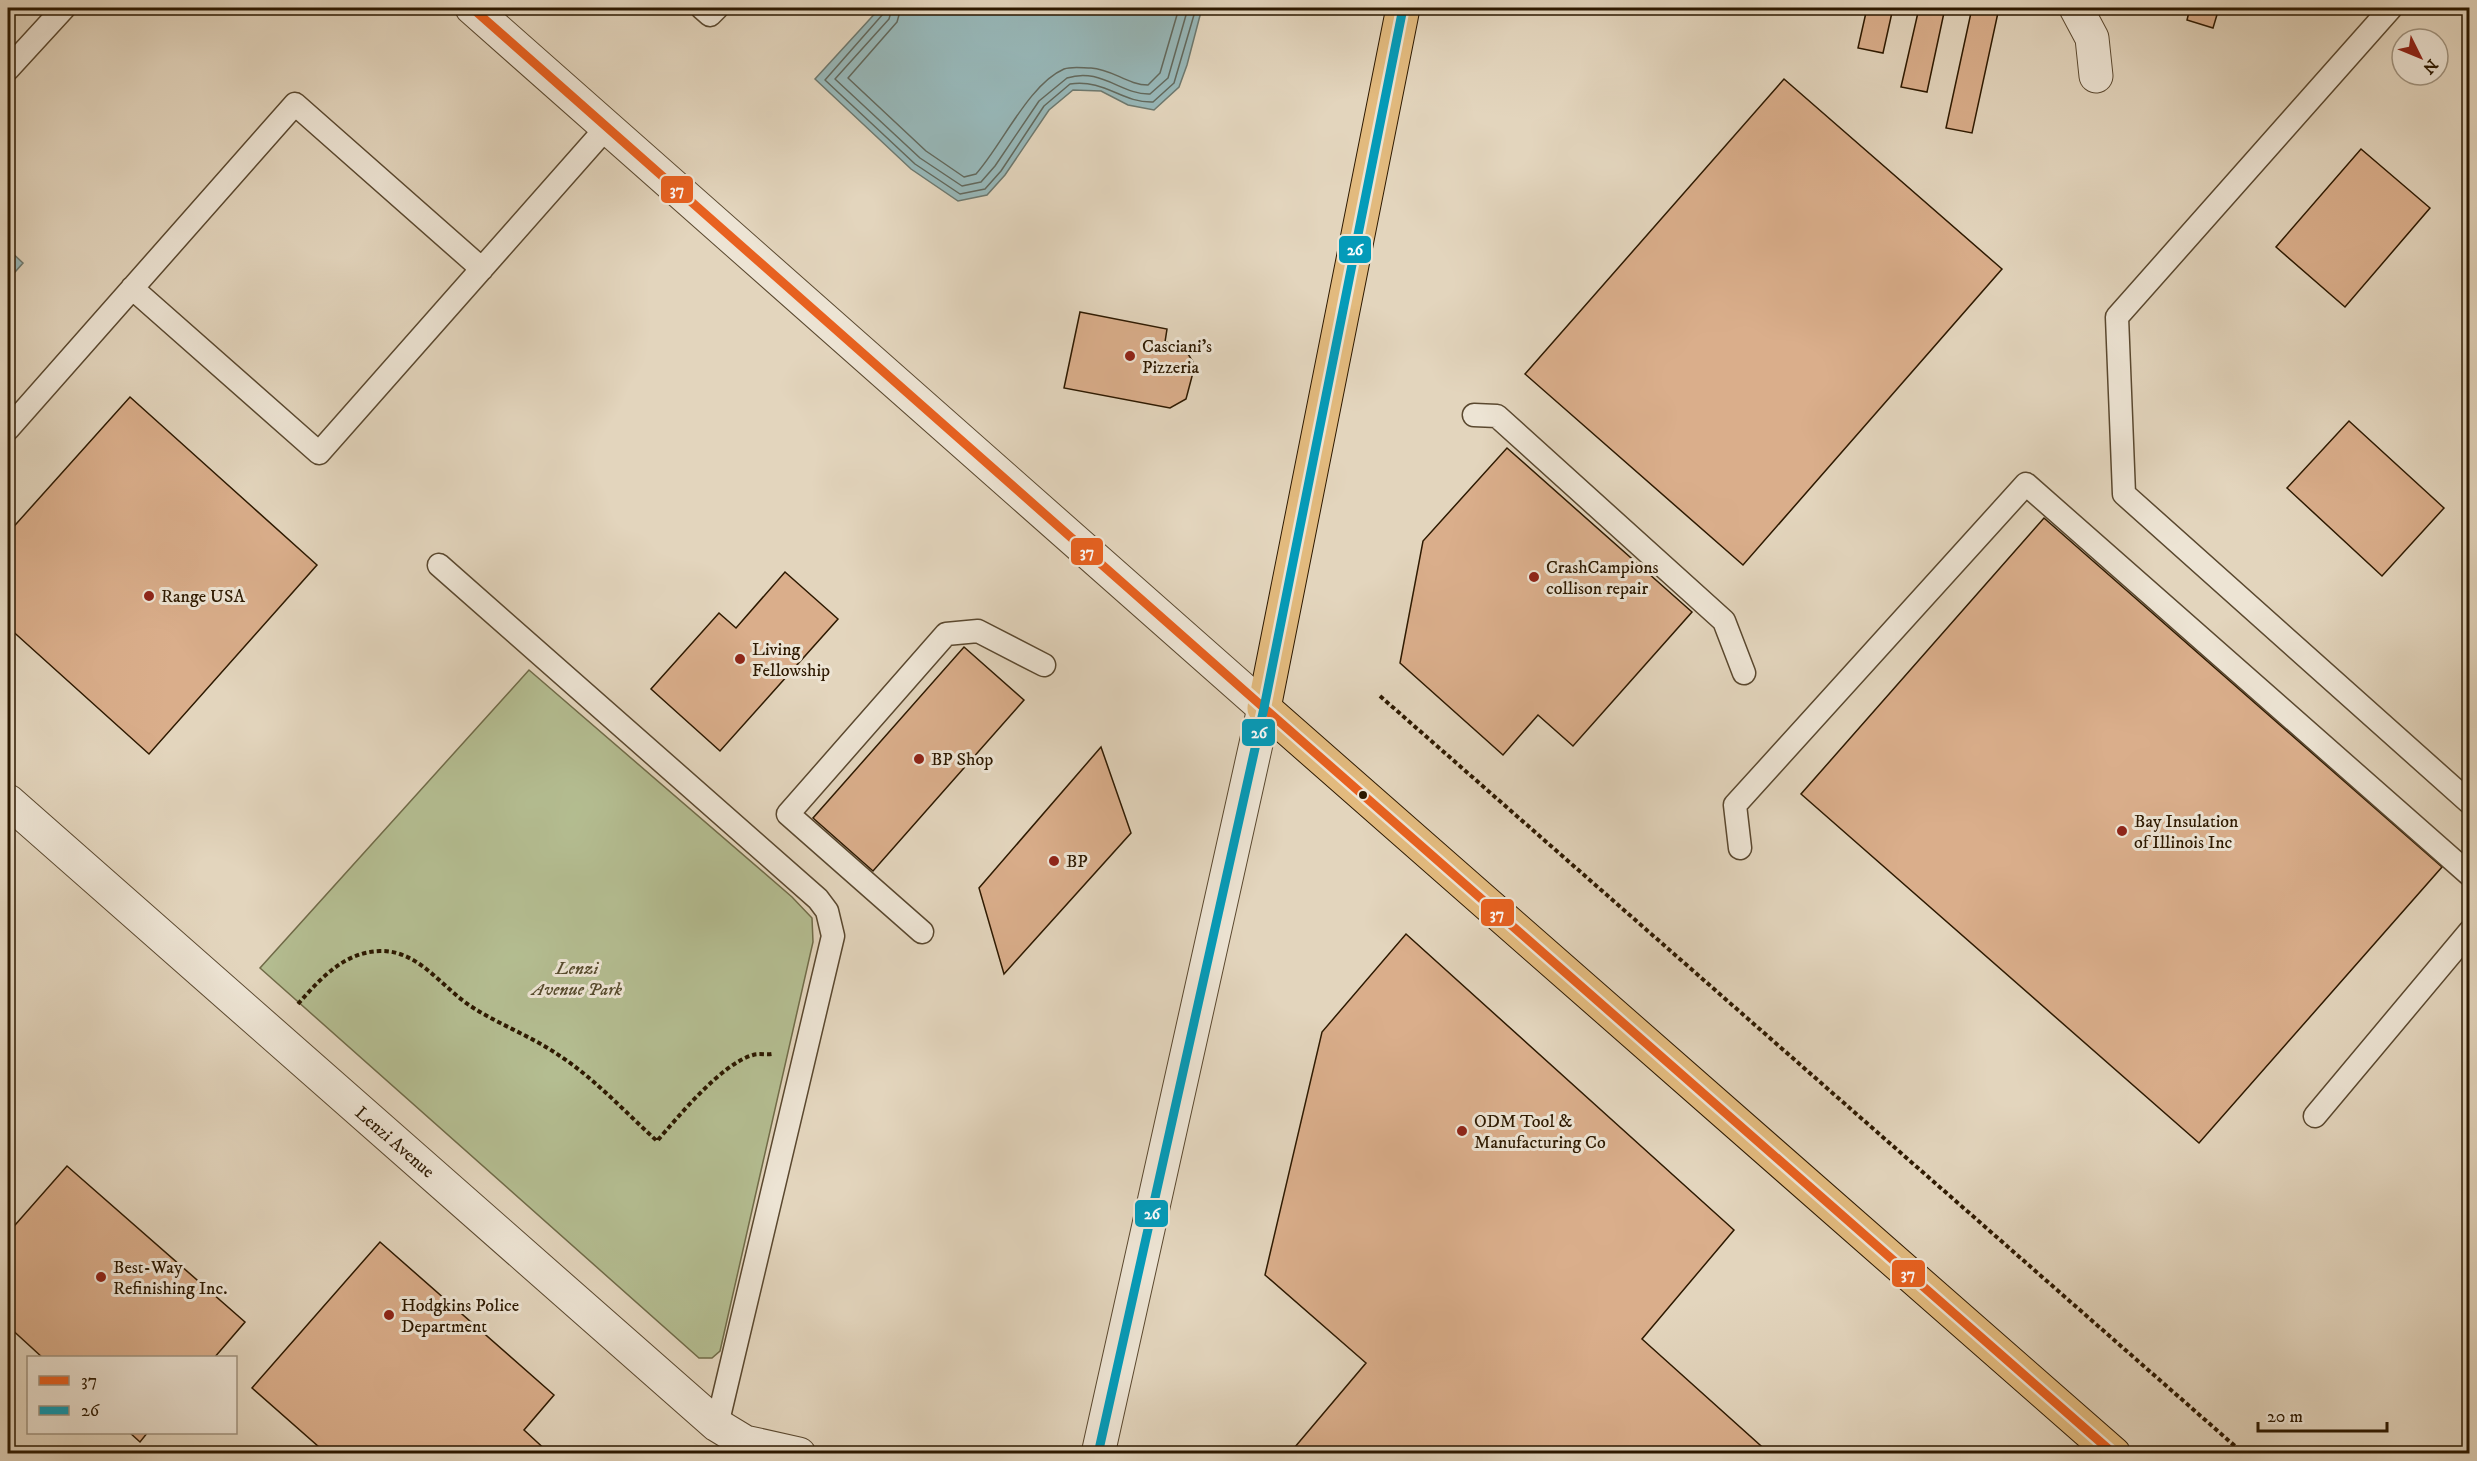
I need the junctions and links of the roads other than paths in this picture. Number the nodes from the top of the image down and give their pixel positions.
1 (64, 8) edge
2 (472, 8) edge
3 (702, 8) edge
4 (717, 8) edge
5 (1403, 8) edge
6 (2076, 8) edge
7 (2391, 8) edge
8 (8, 69) edge
9 (2096, 76) dead end
10 (607, 127) junction
11 (482, 269) junction
12 (132, 288) junction
13 (1474, 415) dead end
14 (8, 429) edge
15 (439, 565) dead end
16 (1044, 665) dead end
17 (1744, 673) dead end
18 (1264, 708) junction
19 (8, 801) edge
20 (2469, 803) edge
21 (1740, 848) dead end
22 (2469, 875) edge
23 (2469, 931) edge
24 (922, 932) dead end
25 (2315, 1116) dead end
26 (717, 1425) junction
27 (799, 1454) edge
28 (1098, 1454) edge
29 (2114, 1454) edge

1 - 8 lane
2 - 10 street
3 - 4 lane
5 - 18 main road
6 - 9 street
7 - 20 lane
10 - 11 lane
10 - 18 street
11 - 12 lane
11 - 12 lane
12 - 14 lane
13 - 17 lane
15 - 26 lane
16 - 24 lane
18 - 28 street
18 - 29 main road
19 - 26 street, Lenzi Avenue
21 - 22 lane
23 - 25 lane
26 - 27 street, Lenzi Avenue

